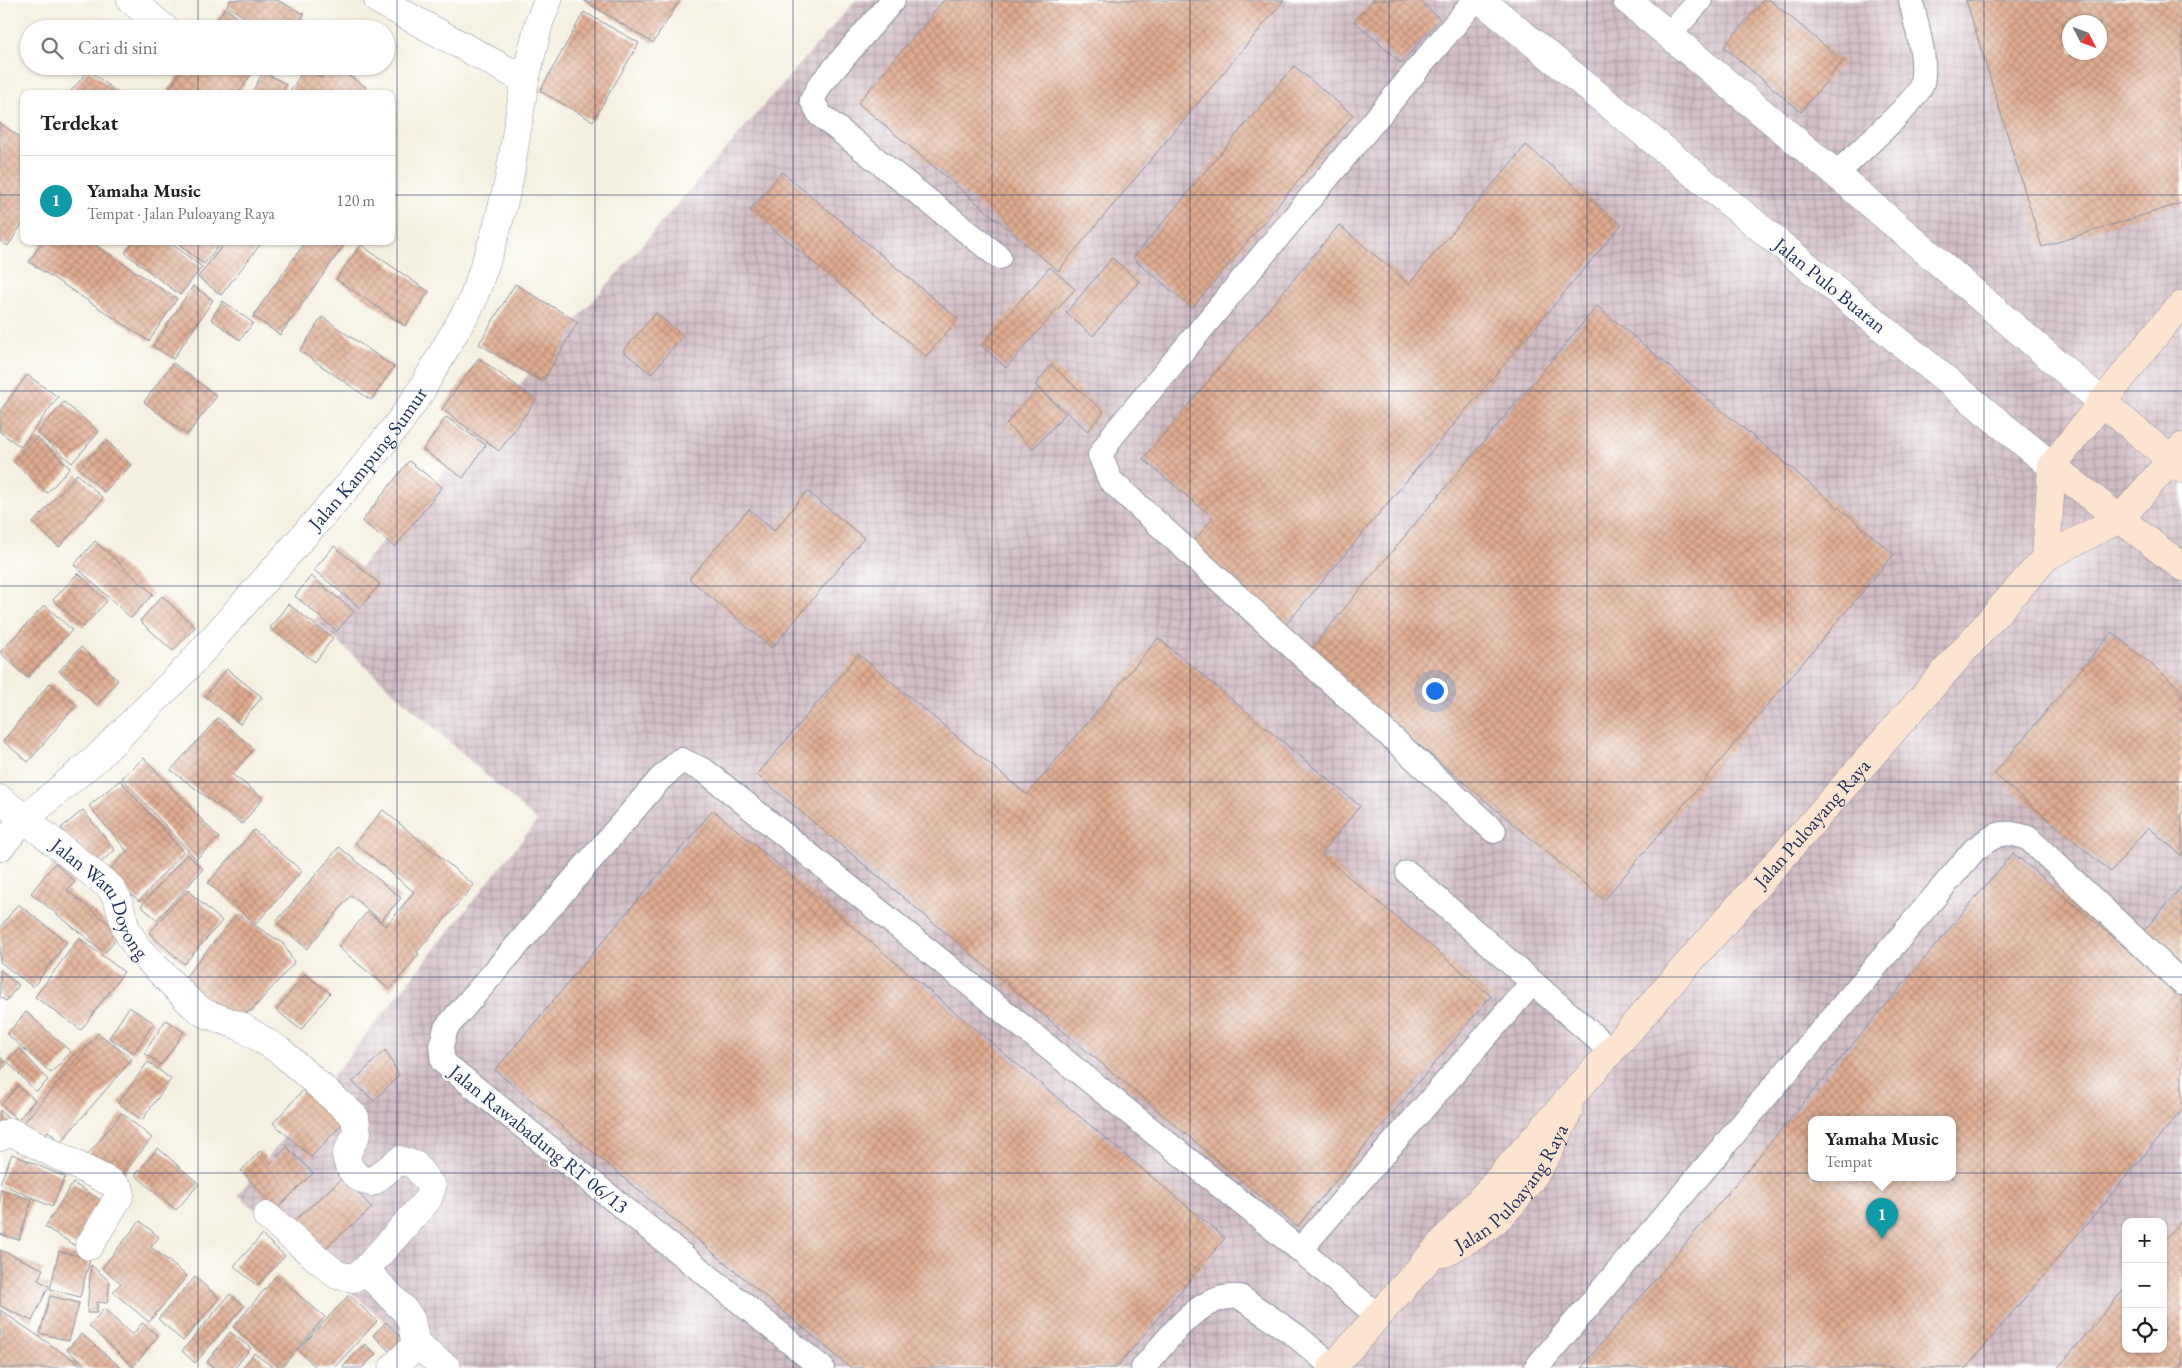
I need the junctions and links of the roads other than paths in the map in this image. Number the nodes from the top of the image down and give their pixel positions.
1 (132, 0) edge
2 (378, 0) edge
3 (548, 0) edge
4 (893, 0) edge
5 (1475, 0) edge
6 (1481, 0) edge
7 (1627, 0) edge
8 (1700, 0) edge
9 (1911, 0) edge
10 (155, 20) edge
11 (1669, 35) junction
12 (525, 80) junction
13 (1836, 174) junction
14 (999, 257) dead end
15 (2182, 305) edge
16 (2102, 402) junction
17 (2178, 459) edge
18 (2052, 466) junction
19 (2121, 518) junction
20 (2046, 557) junction
21 (2182, 567) edge
22 (0, 799) edge
23 (23, 820) junction
24 (1494, 831) dead end
25 (0, 847) edge
26 (1408, 873) dead end
27 (1532, 982) junction
28 (2182, 982) edge
29 (1611, 1051) junction
30 (0, 1137) edge
31 (267, 1216) dead end
32 (89, 1246) dead end
33 (1300, 1250) junction
34 (365, 1270) junction
35 (1378, 1316) junction
36 (416, 1345) junction
37 (393, 1368) edge
38 (447, 1368) edge
39 (822, 1368) edge
40 (1143, 1368) edge
41 (1333, 1368) edge
42 (1536, 1368) edge

1 - 10 street
2 - 12 street
3 - 12 street, Jalan Kampung Sumur
4 - 14 lane
5 - 24 lane
6 - 18 street, Jalan Pulo Buaran
7 - 11 street
8 - 11 lane
9 - 13 lane
11 - 13 street
12 - 23 street, Jalan Kampung Sumur
13 - 16 street
15 - 16 street
16 - 17 street
16 - 18 street
17 - 19 street, Jalan Puloayang Raya
18 - 19 street, Jalan Pulo Buaran
18 - 20 street
19 - 20 street, Jalan Puloayang Raya
19 - 21 street, Jalan Pulo Buaran
20 - 29 street, Jalan Puloayang Raya
22 - 23 street, Jalan Waru Doyong
23 - 25 street, Jalan Kampung Sumur
23 - 34 street, Jalan Waru Doyong
26 - 27 lane
27 - 29 lane
27 - 33 lane
28 - 42 lane
29 - 35 street, Jalan Puloayang Raya
30 - 32 street
31 - 34 street
33 - 35 lane
33 - 39 lane, Jalan Rawabadung RT 06/13
34 - 36 street
35 - 41 street, Jalan Puloayang Raya
36 - 37 street
36 - 38 street
40 - 41 lane

